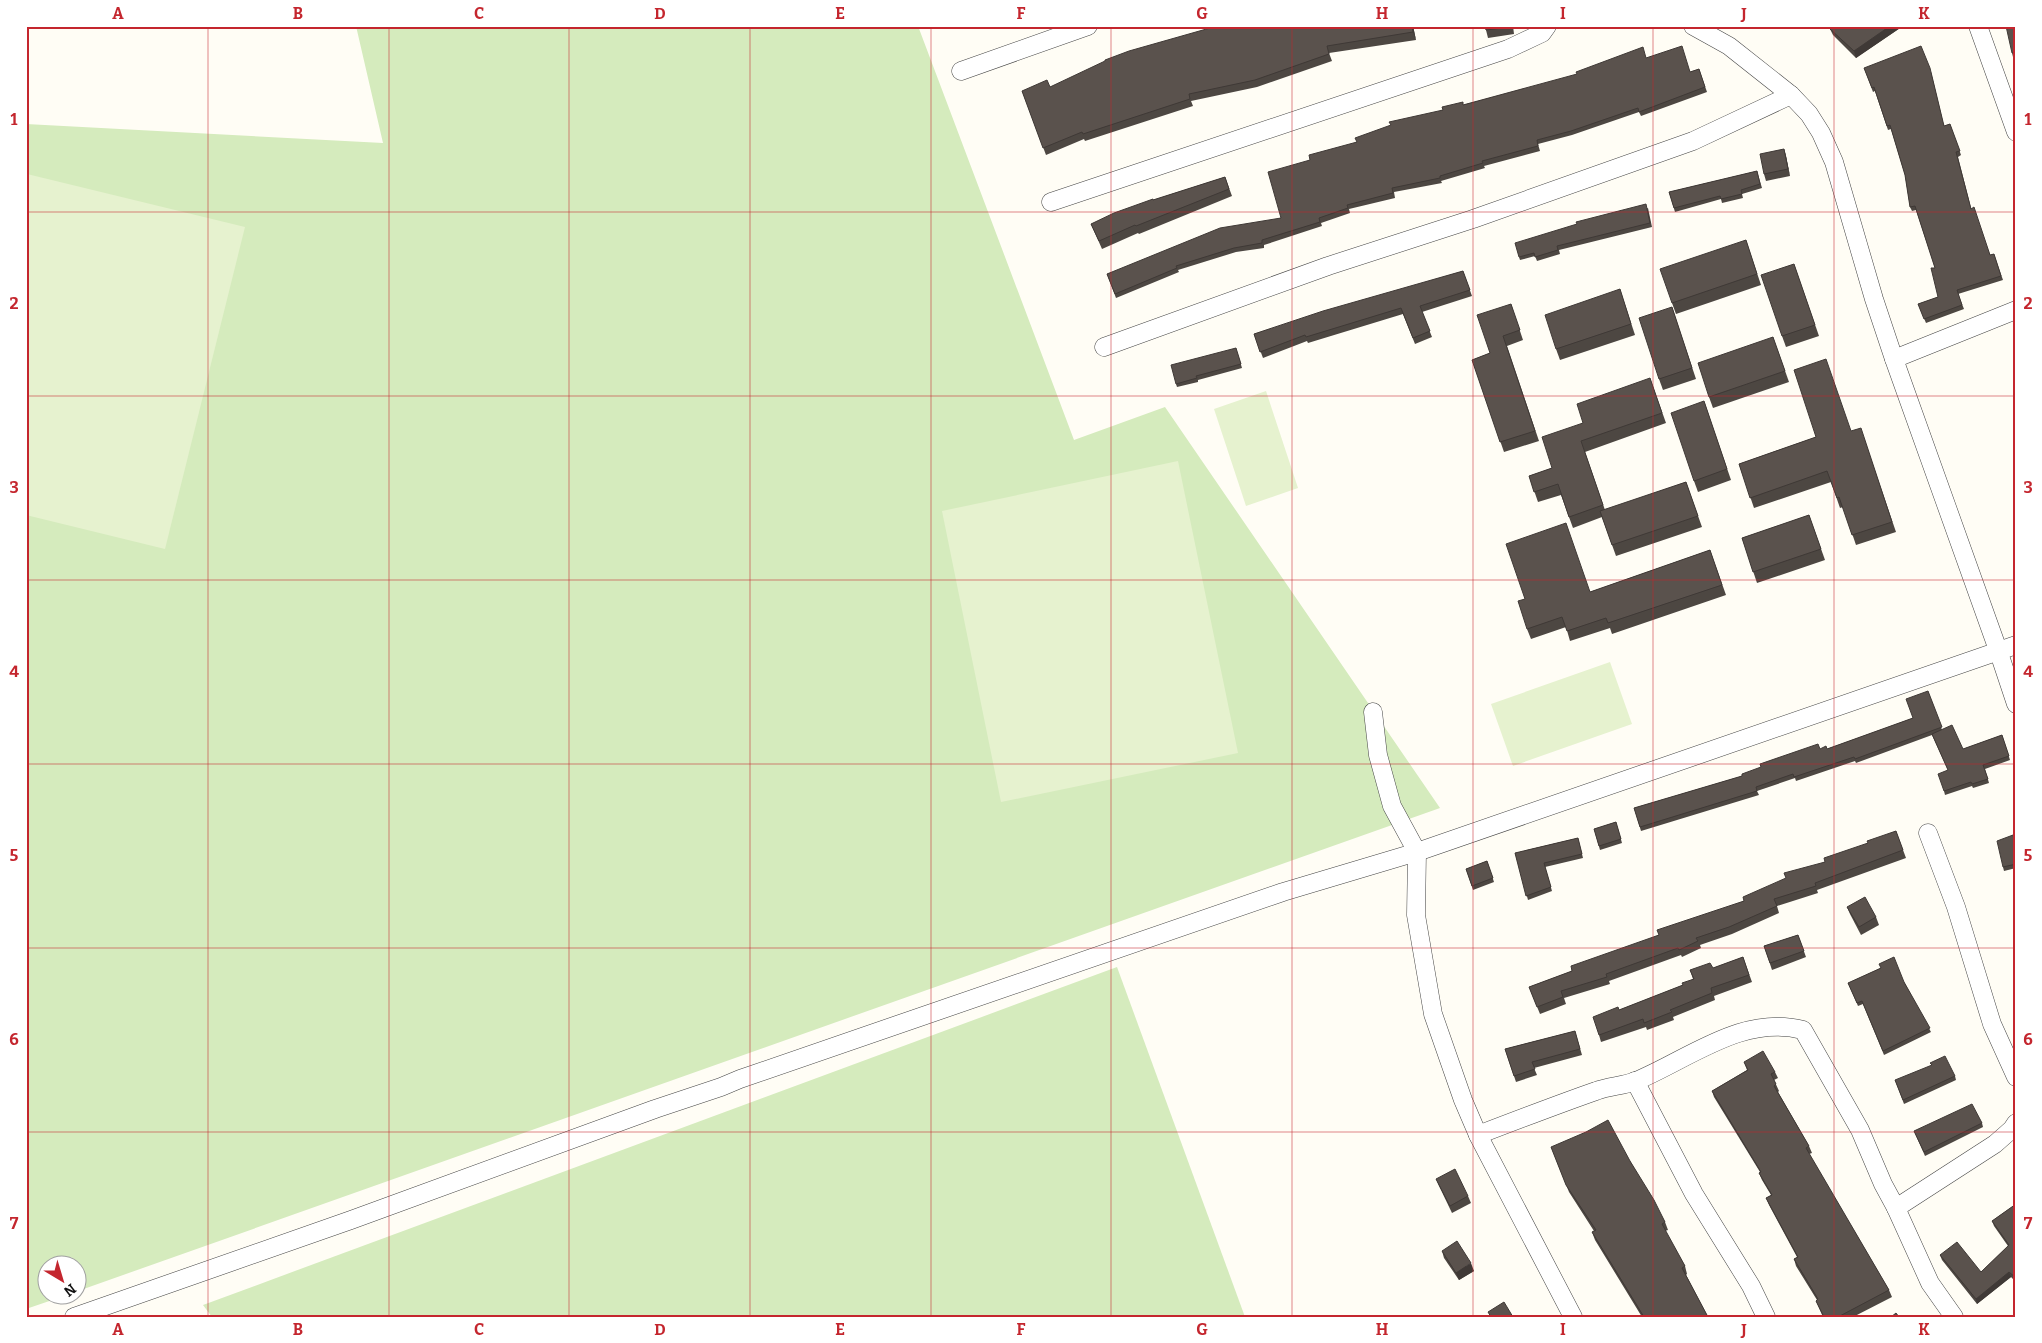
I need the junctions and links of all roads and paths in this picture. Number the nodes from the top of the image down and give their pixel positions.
1 (1088, 26) edge
2 (1547, 26) edge
3 (1693, 26) edge
4 (1978, 26) edge
5 (961, 71) dead end
6 (1791, 95) junction
7 (2012, 112) edge
8 (2016, 132) edge
9 (1051, 202) dead end
10 (2016, 310) edge
11 (1104, 347) dead end
12 (1894, 359) junction
13 (2016, 644) edge
14 (1998, 650) junction
15 (2016, 704) edge
16 (1373, 712) dead end
17 (1928, 833) dead end
18 (1417, 852) junction
19 (2016, 1077) edge
20 (1635, 1081) junction
21 (2016, 1123) edge
22 (1478, 1135) junction
23 (1896, 1208) junction
24 (74, 1317) edge
25 (1573, 1317) edge
26 (1766, 1317) edge
27 (1954, 1317) edge

1 - 5 street
2 - 9 street
3 - 6 street
4 - 7 street
6 - 11 street
6 - 12 street
7 - 8 street
10 - 12 street
12 - 14 street
13 - 14 street
14 - 15 street
14 - 18 street
16 - 18 street
17 - 19 street
18 - 22 street
18 - 24 street
20 - 22 street
20 - 23 street
20 - 26 street
21 - 23 street
22 - 25 street
23 - 27 street

